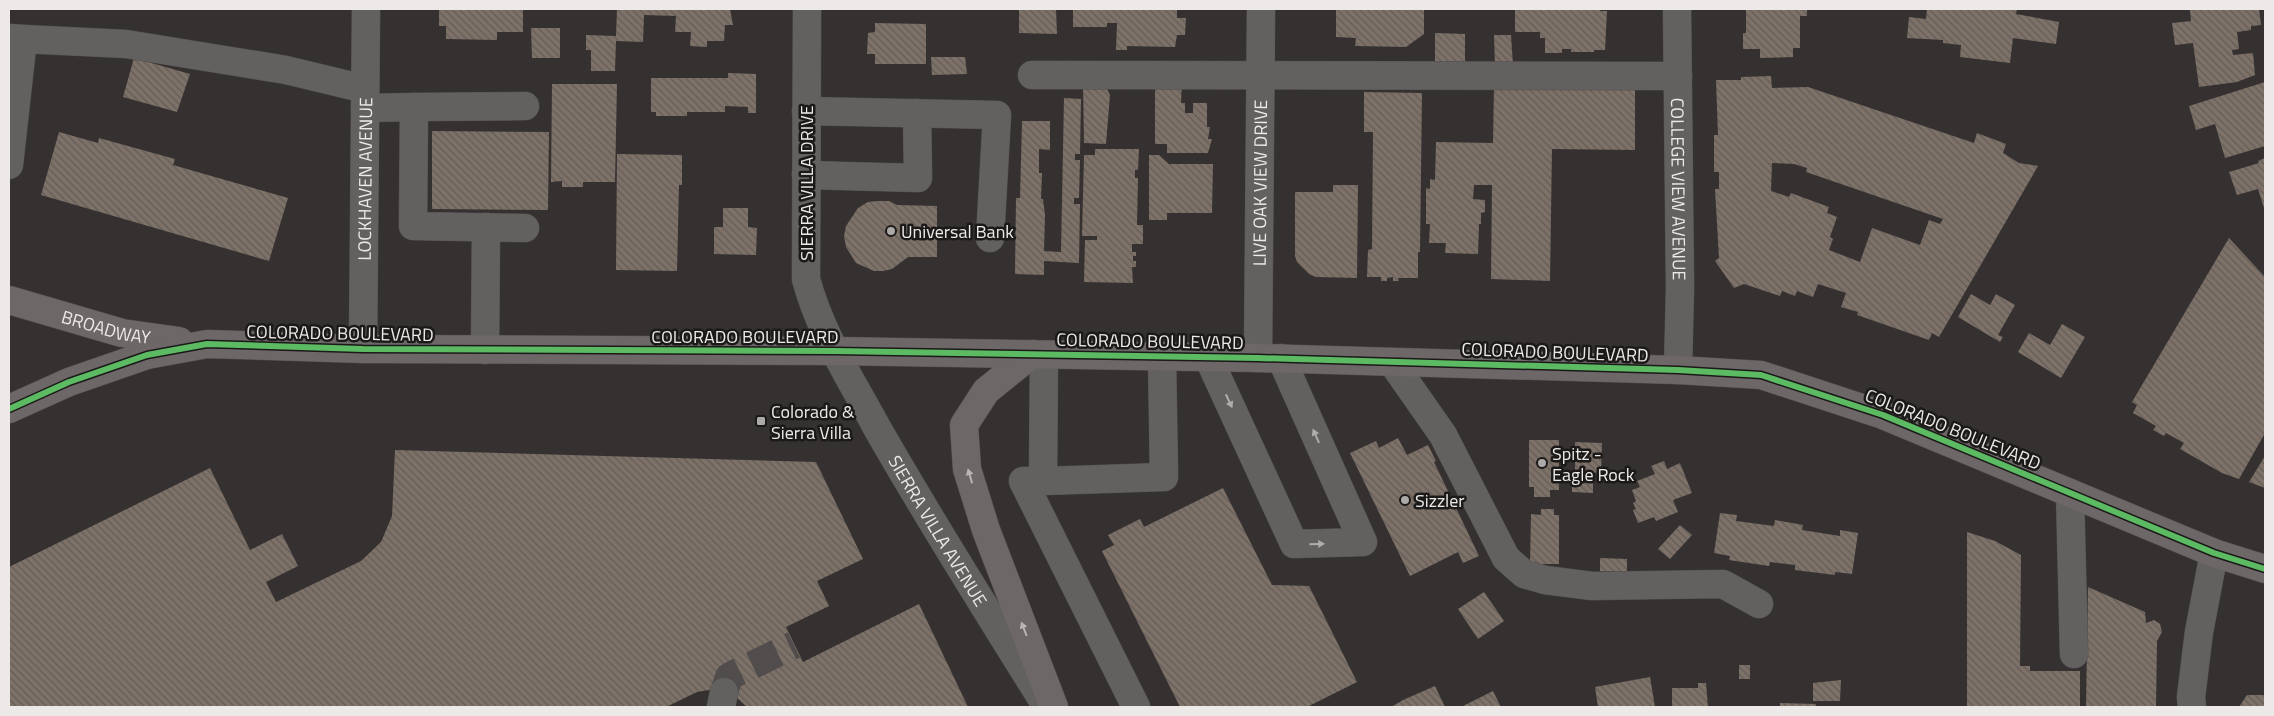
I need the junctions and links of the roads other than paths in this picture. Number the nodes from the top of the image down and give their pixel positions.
1 (366, 9) edge
2 (807, 9) edge
3 (1261, 9) edge
4 (1677, 9) edge
5 (16, 39) edge
6 (1032, 75) dead end
7 (1261, 76) junction
8 (1678, 76) junction
9 (365, 98) junction
10 (525, 106) dead end
11 (414, 107) junction
12 (806, 111) junction
13 (917, 113) junction
14 (9, 165) edge
15 (806, 174) junction
16 (486, 227) junction
17 (525, 228) dead end
18 (990, 238) dead end
19 (9, 300) edge
20 (207, 344) junction
21 (363, 350) junction
22 (485, 350) junction
23 (834, 351) junction
24 (1038, 354) junction
25 (1162, 356) junction
26 (1208, 357) junction
27 (1270, 358) junction
28 (1392, 362) junction
29 (1678, 370) junction
30 (9, 408) edge
31 (1043, 480) junction
32 (2070, 493) junction
33 (2214, 553) junction
34 (2265, 569) edge
35 (1759, 604) dead end
36 (2074, 654) dead end
37 (1047, 707) edge
38 (1054, 707) edge
39 (1136, 707) edge
40 (2192, 707) edge

1 - 9 street, LOCKHAVEN AVENUE
2 - 12 street, SIERRA VILLA DRIVE
3 - 7 street, LIVE OAK VIEW DRIVE
4 - 8 street, COLLEGE VIEW AVENUE
5 - 9 street
5 - 14 street
6 - 7 street
7 - 8 street
7 - 27 street, LIVE OAK VIEW DRIVE
8 - 29 street, COLLEGE VIEW AVENUE
9 - 11 street
9 - 21 street, LOCKHAVEN AVENUE
10 - 11 street
11 - 16 street
12 - 13 street
12 - 15 street, SIERRA VILLA DRIVE
13 - 15 street
13 - 18 street
15 - 23 street, SIERRA VILLA DRIVE
16 - 17 street
16 - 22 street
19 - 20 main road, BROADWAY
20 - 21 main road, COLORADO BOULEVARD
20 - 30 main road, COLORADO BOULEVARD
21 - 22 main road, COLORADO BOULEVARD
22 - 23 main road, COLORADO BOULEVARD
23 - 24 main road, COLORADO BOULEVARD
23 - 37 street, SIERRA VILLA AVENUE
24 - 25 main road, COLORADO BOULEVARD
24 - 31 street
38 -> 24 main road
25 - 26 main road, COLORADO BOULEVARD
25 - 31 street
26 - 27 main road, COLORADO BOULEVARD
26 -> 27 street
27 - 28 main road, COLORADO BOULEVARD
28 - 29 main road, COLORADO BOULEVARD
28 - 35 street
29 - 32 main road, COLORADO BOULEVARD
31 - 39 street
32 - 33 main road, COLORADO BOULEVARD
32 - 36 street
33 - 34 main road, COLORADO BOULEVARD
33 - 40 street

